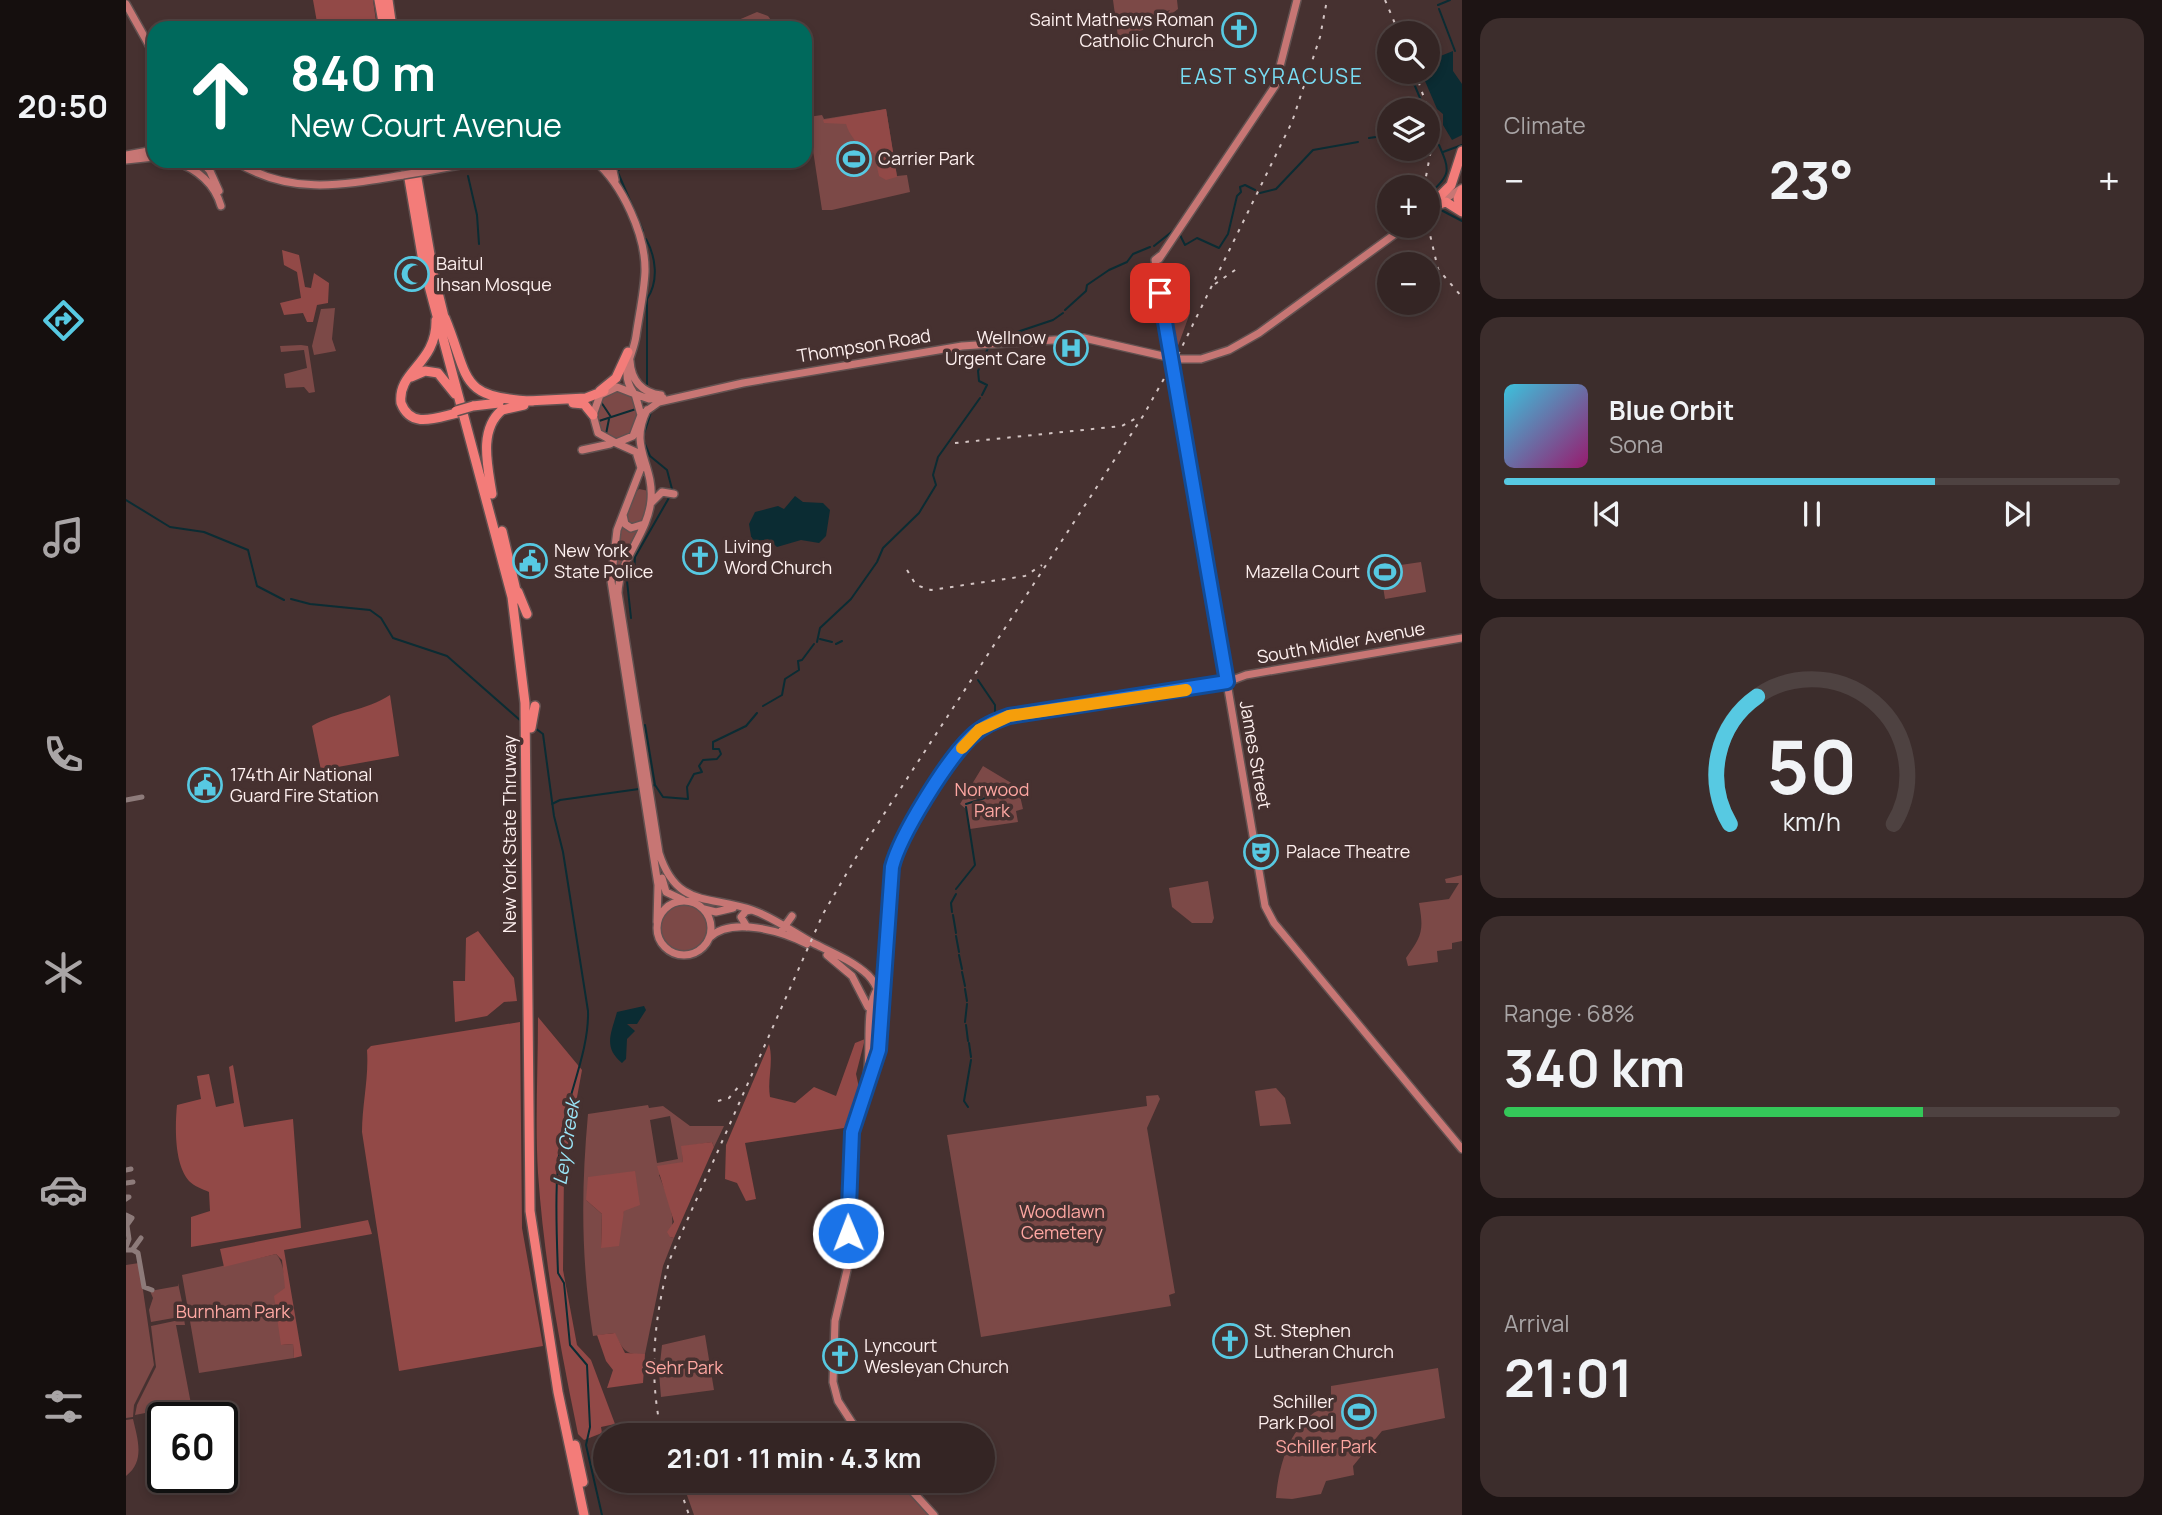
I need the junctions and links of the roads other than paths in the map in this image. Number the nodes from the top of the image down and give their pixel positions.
1 (379, 0) edge
2 (388, 0) edge
3 (1297, 0) edge
4 (126, 4) edge
5 (383, 21) edge
6 (391, 21) edge
7 (147, 42) edge
8 (147, 151) edge
9 (1462, 153) edge
10 (126, 155) edge
11 (147, 158) edge
12 (126, 160) edge
13 (189, 168) edge
14 (207, 168) edge
15 (251, 168) edge
16 (407, 168) edge
17 (415, 168) edge
18 (443, 168) edge
19 (601, 168) edge
20 (612, 168) edge
21 (1462, 170) edge
22 (615, 184) junction
23 (1462, 187) edge
24 (1440, 197) joint
25 (1440, 200) edge
26 (1440, 204) edge
27 (1462, 210) edge
28 (1377, 237) edge
29 (1390, 238) edge
30 (433, 300) junction
31 (443, 314) junction
32 (630, 350) junction
33 (1172, 358) junction
34 (1184, 359) junction
35 (715, 388) junction
36 (606, 390) junction
37 (634, 393) junction
38 (672, 396) junction
39 (586, 398) junction
40 (533, 402) junction
41 (458, 410) junction
42 (647, 410) junction
43 (593, 415) junction
44 (639, 426) junction
45 (616, 443) junction
46 (628, 446) junction
47 (582, 450) dead end
48 (646, 464) junction
49 (650, 481) junction
50 (664, 488) dead end
51 (492, 494) junction
52 (674, 494) dead end
53 (650, 504) junction
54 (623, 514) junction
55 (644, 523) junction
56 (516, 585) junction
57 (527, 614) dead end
58 (619, 623) junction
59 (1462, 638) edge
60 (1227, 682) junction
61 (535, 706) dead end
62 (635, 722) junction
63 (531, 727) junction
64 (651, 821) junction
65 (657, 843) junction
66 (687, 901) junction
67 (701, 907) junction
68 (741, 907) junction
69 (755, 911) junction
70 (792, 916) junction
71 (772, 920) junction
72 (657, 922) junction
73 (785, 927) junction
74 (749, 928) junction
75 (766, 932) junction
76 (798, 934) junction
77 (709, 938) junction
78 (836, 961) junction
79 (851, 964) junction
80 (884, 971) junction
81 (882, 980) junction
82 (873, 981) junction
83 (877, 989) junction
84 (882, 1008) junction
85 (869, 1012) junction
86 (871, 1034) junction
87 (877, 1046) junction
88 (887, 1056) dead end
89 (877, 1059) junction
90 (859, 1107) junction
91 (1462, 1149) edge
92 (852, 1423) edge
93 (914, 1493) edge
94 (584, 1515) edge
95 (590, 1515) edge
96 (934, 1515) edge

1 - 5 highway
2 - 6 highway
3 - 33 main road, James Street
4 - 7 main road
8 - 10 main road
9 - 21 highway
9 - 24 highway
11 - 12 main road
13 - 14 main road
15 - 18 main road, bridge
16 - 30 highway, New York State Thruway
17 - 31 highway, New York State Thruway
19 - 22 main road
20 - 22 main road
22 - 32 main road
23 - 24 main road
23 - 25 main road
23 - 27 highway
26 - 27 highway
28 - 34 main road, Thompson Road
29 - 34 main road, Thompson Road
30 - 41 highway, New York State Thruway
30 - 41 highway
31 - 40 highway
31 - 51 highway, New York State Thruway
32 - 36 main road
32 - 37 main road
32 - 38 main road
32 - 39 highway
33 - 34 main road, Thompson Road
33 - 35 main road, Thompson Road
33 - 60 main road, James Street
35 - 38 main road, Thompson Road
35 - 42 main road, Thompson Road
36 - 37 main road
36 - 39 highway
36 - 43 main road
37 - 38 main road, Thompson Road
37 - 44 main road
39 - 40 highway
40 - 41 highway, bridge
40 - 43 highway
40 - 51 highway
41 - 41 highway
41 - 94 highway, New York State Thruway
42 - 44 main road
42 - 48 main road
43 - 45 main road
44 - 45 main road
44 - 48 main road
45 - 46 main road
46 - 47 main road
46 - 54 main road
48 - 49 main road
49 - 50 main road
49 - 53 main road
51 - 56 highway, New York State Thruway
52 - 53 main road
53 - 55 main road
54 - 55 main road
54 - 58 main road
55 - 58 main road
56 - 57 highway
56 - 63 highway, New York State Thruway
58 - 62 main road
58 - 62 main road
59 - 60 main road, South Midler Avenue
60 - 80 main road, South Midler Avenue
60 - 91 main road, James Street
61 - 63 highway
62 - 64 main road
62 - 64 main road
63 - 95 highway, New York State Thruway
64 - 65 main road
64 - 72 main road
65 - 66 main road
65 - 68 main road
66 - 67 main road
66 - 72 main road
67 - 68 main road
67 - 77 main road
68 - 69 main road
69 - 71 main road
69 - 74 main road
70 - 71 main road
70 - 73 main road
70 - 76 main road
71 - 73 main road
72 - 77 main road
73 - 75 main road
73 - 76 main road
74 - 75 main road
74 - 77 main road
75 - 78 main road
76 - 79 main road
78 - 79 main road
78 - 85 main road
79 - 82 main road
80 - 81 main road
80 - 84 main road
81 - 82 main road
81 - 83 main road
82 - 83 main road
83 - 84 main road
83 - 85 main road
84 - 87 main road
85 - 86 main road
86 - 87 main road
86 - 90 main road
87 - 89 main road
88 - 89 main road
89 - 90 main road
90 - 92 main road
93 - 96 main road

